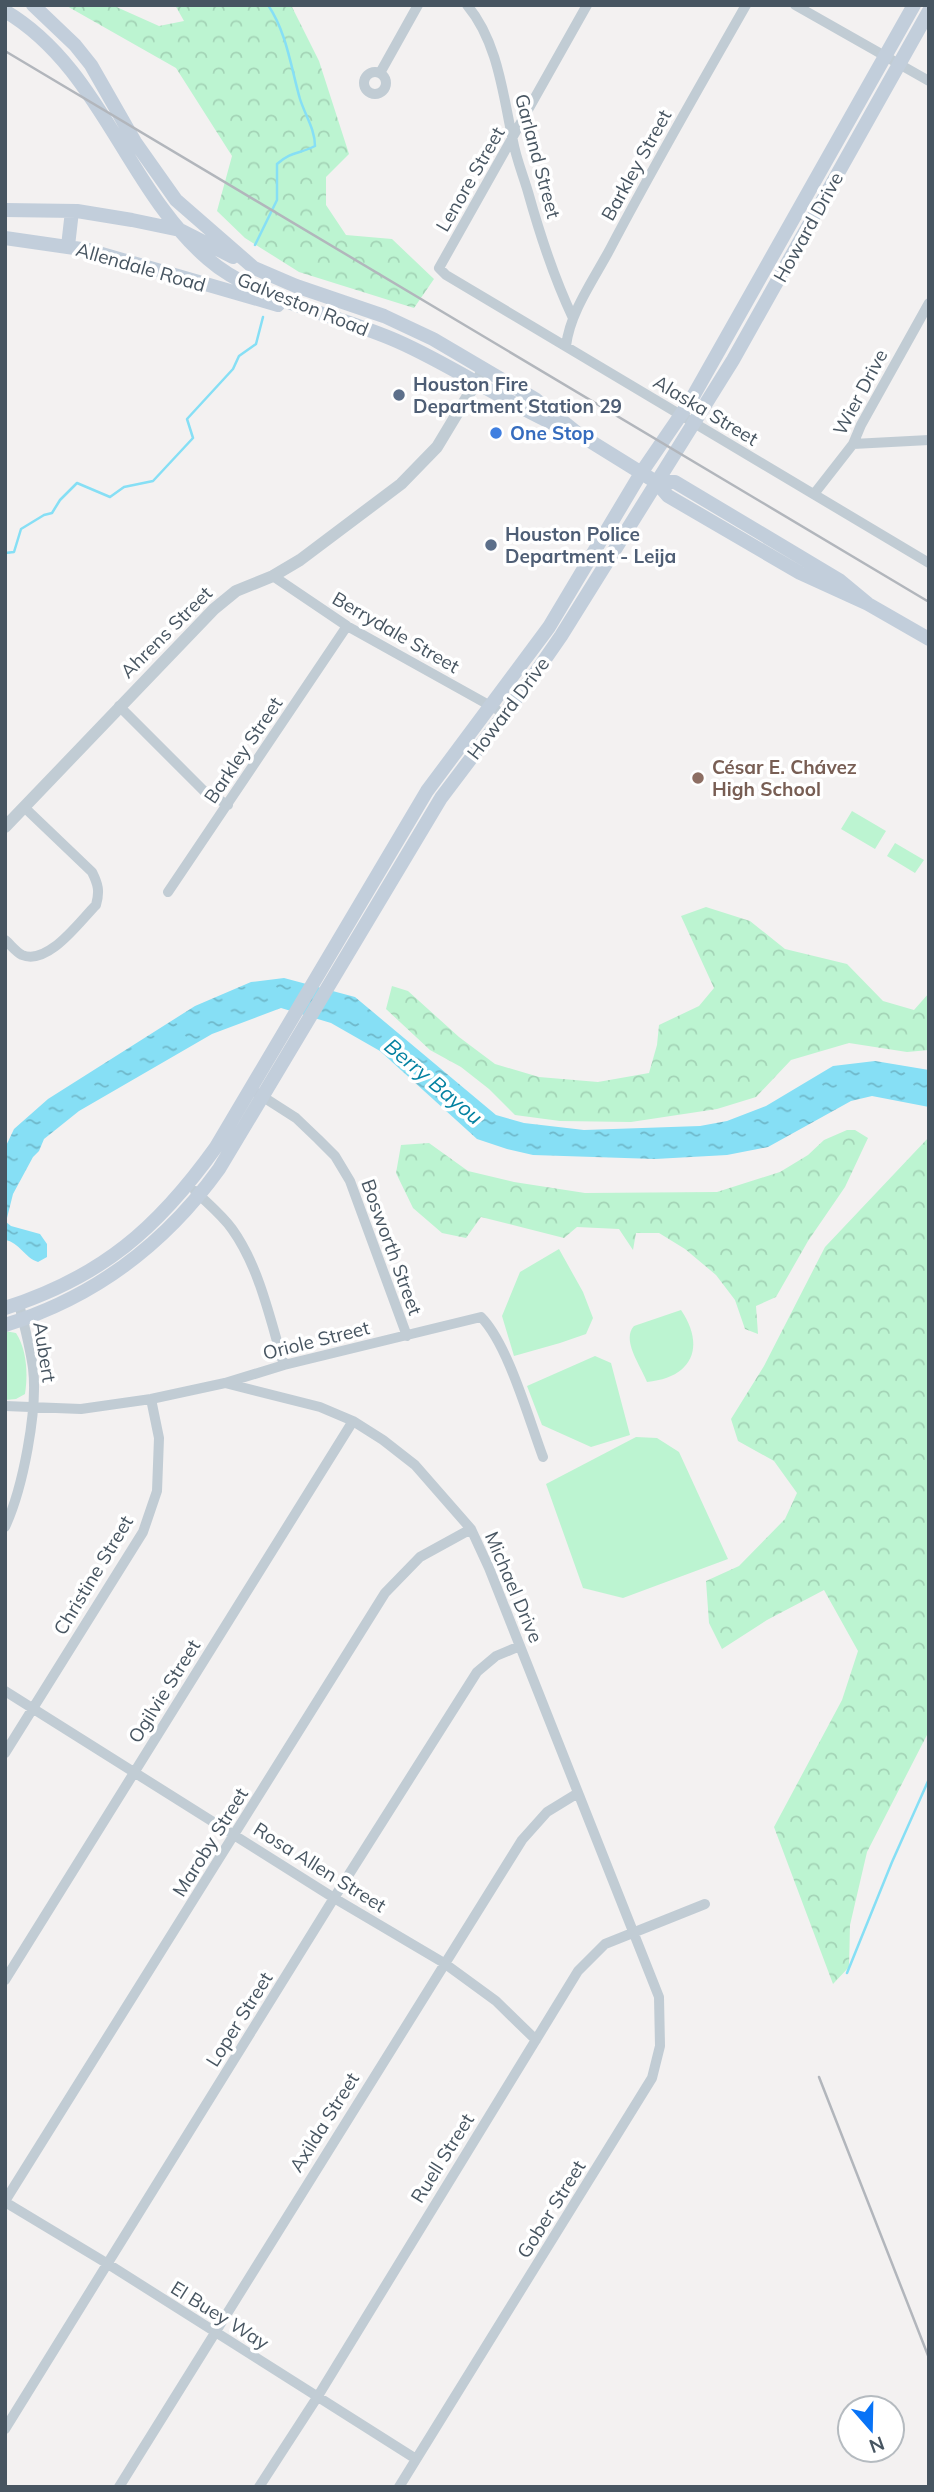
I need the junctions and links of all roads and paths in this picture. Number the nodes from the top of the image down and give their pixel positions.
1 (33, 5) edge
2 (418, 5) edge
3 (467, 5) edge
4 (587, 5) edge
5 (746, 5) edge
6 (795, 5) edge
7 (914, 5) edge
8 (5, 11) edge
9 (929, 11) edge
10 (885, 56) junction
11 (899, 64) junction
12 (380, 73) dead end
13 (929, 81) edge
14 (513, 141) junction
15 (807, 195) junction
16 (152, 197) junction
17 (821, 203) junction
18 (5, 210) edge
19 (72, 211) junction
20 (132, 220) junction
21 (180, 230) junction
22 (5, 238) edge
23 (68, 246) junction
24 (442, 260) joint
25 (262, 273) junction
26 (929, 303) edge
27 (573, 318) junction
28 (357, 326) junction
29 (433, 339) junction
30 (566, 346) junction
31 (424, 354) junction
32 (484, 369) junction
33 (475, 382) junction
34 (680, 415) junction
35 (693, 423) junction
36 (577, 433) junction
37 (929, 440) edge
38 (853, 444) junction
39 (641, 473) junction
40 (656, 482) junction
41 (814, 494) junction
42 (929, 563) edge
43 (273, 576) junction
44 (562, 605) junction
45 (575, 613) junction
46 (347, 626) junction
47 (929, 639) edge
48 (119, 706) junction
49 (497, 710) junction
50 (428, 791) junction
51 (441, 798) junction
52 (228, 805) junction
53 (24, 807) junction
54 (5, 827) edge
55 (168, 892) dead end
56 (363, 899) junction
57 (377, 908) junction
58 (5, 940) edge
59 (250, 1089) junction
60 (263, 1097) junction
61 (189, 1185) junction
62 (200, 1196) junction
63 (109, 1259) junction
64 (118, 1272) junction
65 (12, 1306) edge
66 (23, 1320) junction
67 (5, 1325) edge
68 (407, 1336) junction
69 (284, 1365) junction
70 (225, 1383) junction
71 (151, 1399) junction
72 (5, 1406) edge
73 (33, 1406) junction
74 (353, 1421) junction
75 (543, 1458) dead end
76 (5, 1527) edge
77 (471, 1529) junction
78 (520, 1646) junction
79 (5, 1691) edge
80 (33, 1708) junction
81 (5, 1753) edge
82 (134, 1772) junction
83 (578, 1793) junction
84 (235, 1835) junction
85 (334, 1898) junction
86 (705, 1904) dead end
87 (633, 1933) junction
88 (444, 1963) junction
89 (5, 1980) edge
90 (536, 2040) junction
91 (5, 2201) edge
92 (108, 2264) junction
93 (215, 2333) junction
94 (317, 2396) junction
95 (5, 2429) edge
96 (416, 2459) junction
97 (119, 2487) edge
98 (259, 2487) edge
99 (399, 2487) edge

1 - 25 main road, Galveston Road
2 - 12 street
3 - 14 street, Garland Street
4 - 14 street, Lenore Street
5 - 27 street, Barkley Street
6 - 10 street
7 - 10 main road, Howard Drive
8 - 16 main road, Galveston Road
9 - 11 main road, Howard Drive
10 - 11 street
10 - 15 main road, Howard Drive
11 - 13 street
11 - 17 main road, Howard Drive
14 - 24 street, Lenore Street
14 - 27 street, Garland Street
15 - 17 main road
15 - 34 main road, Howard Drive
16 - 20 main road
16 - 21 main road, Galveston Road
17 - 35 main road, Howard Drive
18 - 19 main road, Allendale Road
19 - 20 main road, Allendale Road
19 - 23 main road
20 - 21 main road, Allendale Road
21 - 25 main road, Allendale Road
21 - 28 main road, Galveston Road
22 - 23 main road, Allendale Road
23 - 28 main road, Allendale Road
24 - 30 street, Alaska Street
25 - 29 main road, Galveston Road
26 - 38 street, Wier Drive
27 - 30 street, Barkley Street
28 - 31 main road, Galveston Road
29 - 31 main road
29 - 32 main road, Galveston Road
30 - 34 street, Alaska Street
31 - 33 main road, Galveston Road
32 - 33 street, Ahrens Street
32 - 36 main road, Galveston Road
33 - 36 main road, Galveston Road
33 - 43 street, Ahrens Street
34 - 35 street, Alaska Street
34 - 39 main road, Howard Drive
35 - 40 main road, Howard Drive
35 - 41 street, Alaska Street
36 - 39 main road, Galveston Road
37 - 38 street
38 - 41 street, Wier Drive
39 - 40 main road, Galveston Road
39 - 44 main road, Howard Drive
40 - 45 main road, Howard Drive
40 - 47 main road, Galveston Road
41 - 42 street, Alaska Street
43 - 46 street, Berrydale Street
43 - 48 street, Ahrens Street
44 - 45 main road
44 - 49 main road, Howard Drive
45 - 49 main road, Howard Drive
46 - 49 street, Berrydale Street
46 - 52 street, Barkley Street
48 - 52 street
48 - 53 street, Ahrens Street
49 - 50 main road, Howard Drive
49 - 51 main road, Howard Drive
50 - 51 main road
50 - 56 main road, Howard Drive
51 - 57 main road, Howard Drive
52 - 55 street, Barkley Street
53 - 54 street, Ahrens Street
53 - 58 street
56 - 57 main road
56 - 59 main road, Howard Drive
57 - 60 main road, Howard Drive
59 - 60 street, Bosworth Street
59 - 61 main road, Howard Drive
60 - 62 main road, Howard Drive
60 - 68 street, Bosworth Street
61 - 62 street
61 - 63 main road, Howard Drive
62 - 64 main road, Howard Drive
62 - 69 street
63 - 64 main road
63 - 65 main road, Howard Drive
64 - 66 main road, Howard Drive
65 - 66 street, Aubert
66 - 67 main road, Howard Drive
66 - 73 street, Aubert
68 - 69 street, Oriole Street
68 - 75 street, Oriole Street
69 - 70 street, Oriole Street
70 - 71 street, Oriole Street
70 - 74 street, Michael Drive
71 - 73 street, Oriole Street
71 - 80 street, Christine Street
72 - 73 street, Oriole Street
73 - 76 street, Aubert
74 - 77 street, Michael Drive
74 - 82 street, Ogilvie Street
77 - 78 street, Michael Drive
77 - 84 street, Maroby Street
78 - 83 street, Michael Drive
78 - 85 street, Loper Street
79 - 80 street, Rosa Allen Street
80 - 81 street, Christine Street
80 - 82 street, Rosa Allen Street
82 - 84 street, Rosa Allen Street
82 - 89 street, Ogilvie Street
83 - 87 street, Michael Drive
83 - 88 street, Axilda Street
84 - 85 street, Rosa Allen Street
84 - 91 street, Maroby Street
85 - 88 street, Rosa Allen Street
85 - 92 street, Loper Street
86 - 87 street, Ruell Street
87 - 90 street, Ruell Street
87 - 96 street, Gober Street
88 - 90 street, Rosa Allen Street
88 - 93 street, Axilda Street
90 - 94 street, Ruell Street
91 - 92 street, El Buey Way
92 - 93 street, El Buey Way
92 - 95 street, Loper Street
93 - 94 street, El Buey Way
93 - 97 street, Axilda Street
94 - 96 street, El Buey Way
94 - 98 street, Ruell Street
96 - 99 street, Gober Street

